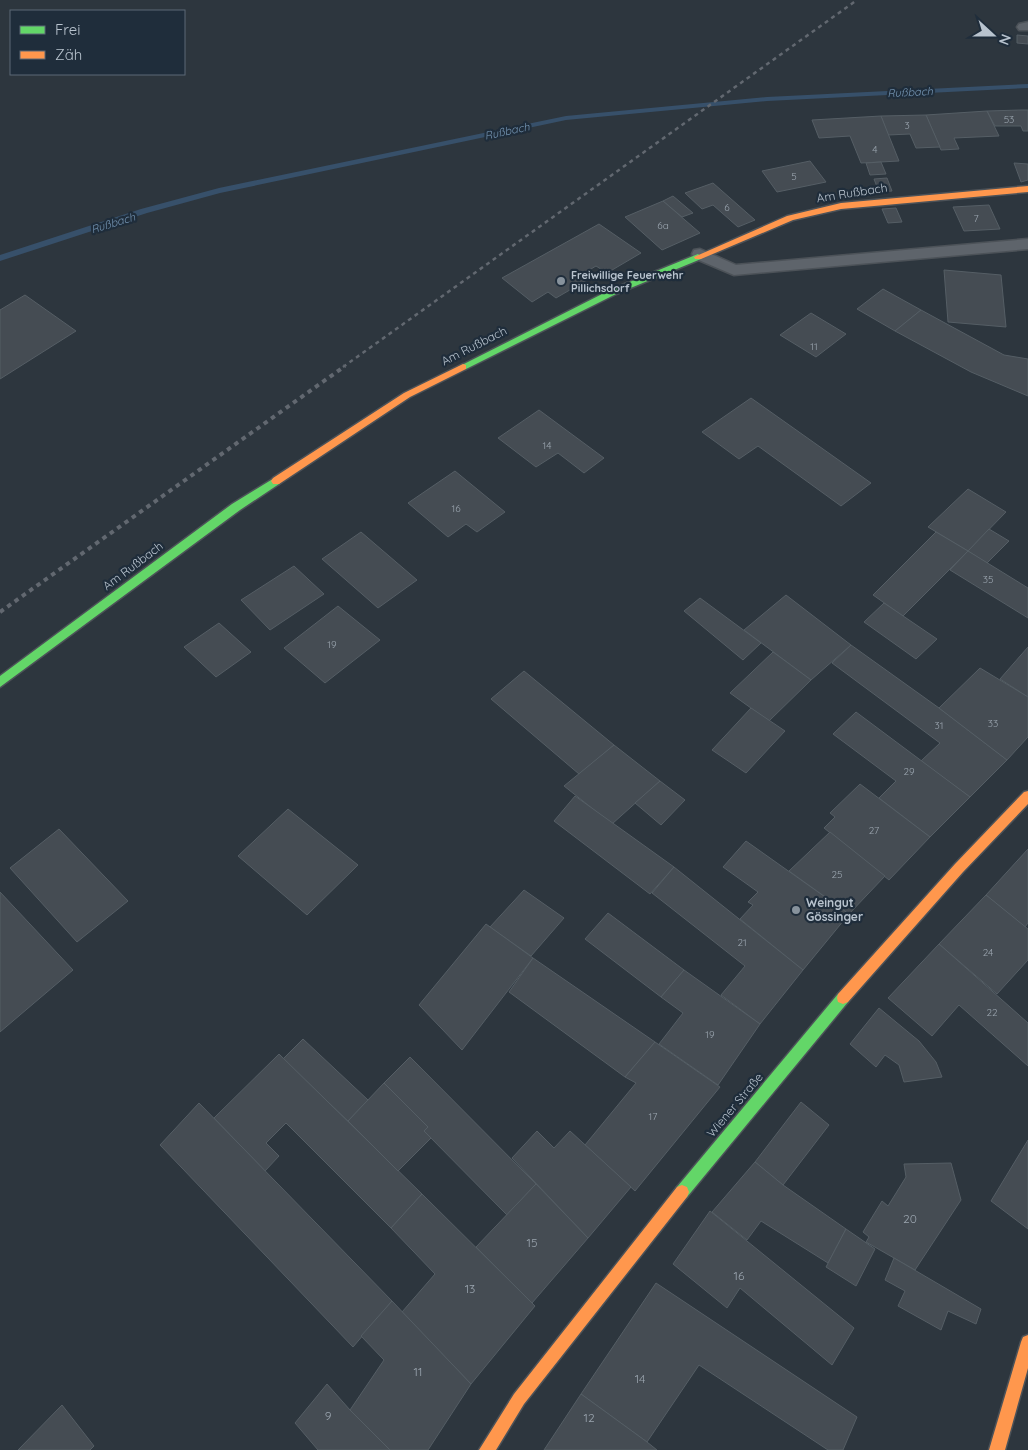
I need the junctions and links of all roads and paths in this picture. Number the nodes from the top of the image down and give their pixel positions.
1 (1028, 190) edge
2 (1028, 244) edge
3 (700, 254) junction
4 (0, 682) edge
5 (1028, 796) edge
6 (1028, 1342) edge
7 (487, 1450) edge
8 (997, 1450) edge

1 - 3 street, Am Rußbach
2 - 3 lane
3 - 4 street, Am Rußbach
5 - 7 street, Wiener Straße
6 - 8 street

